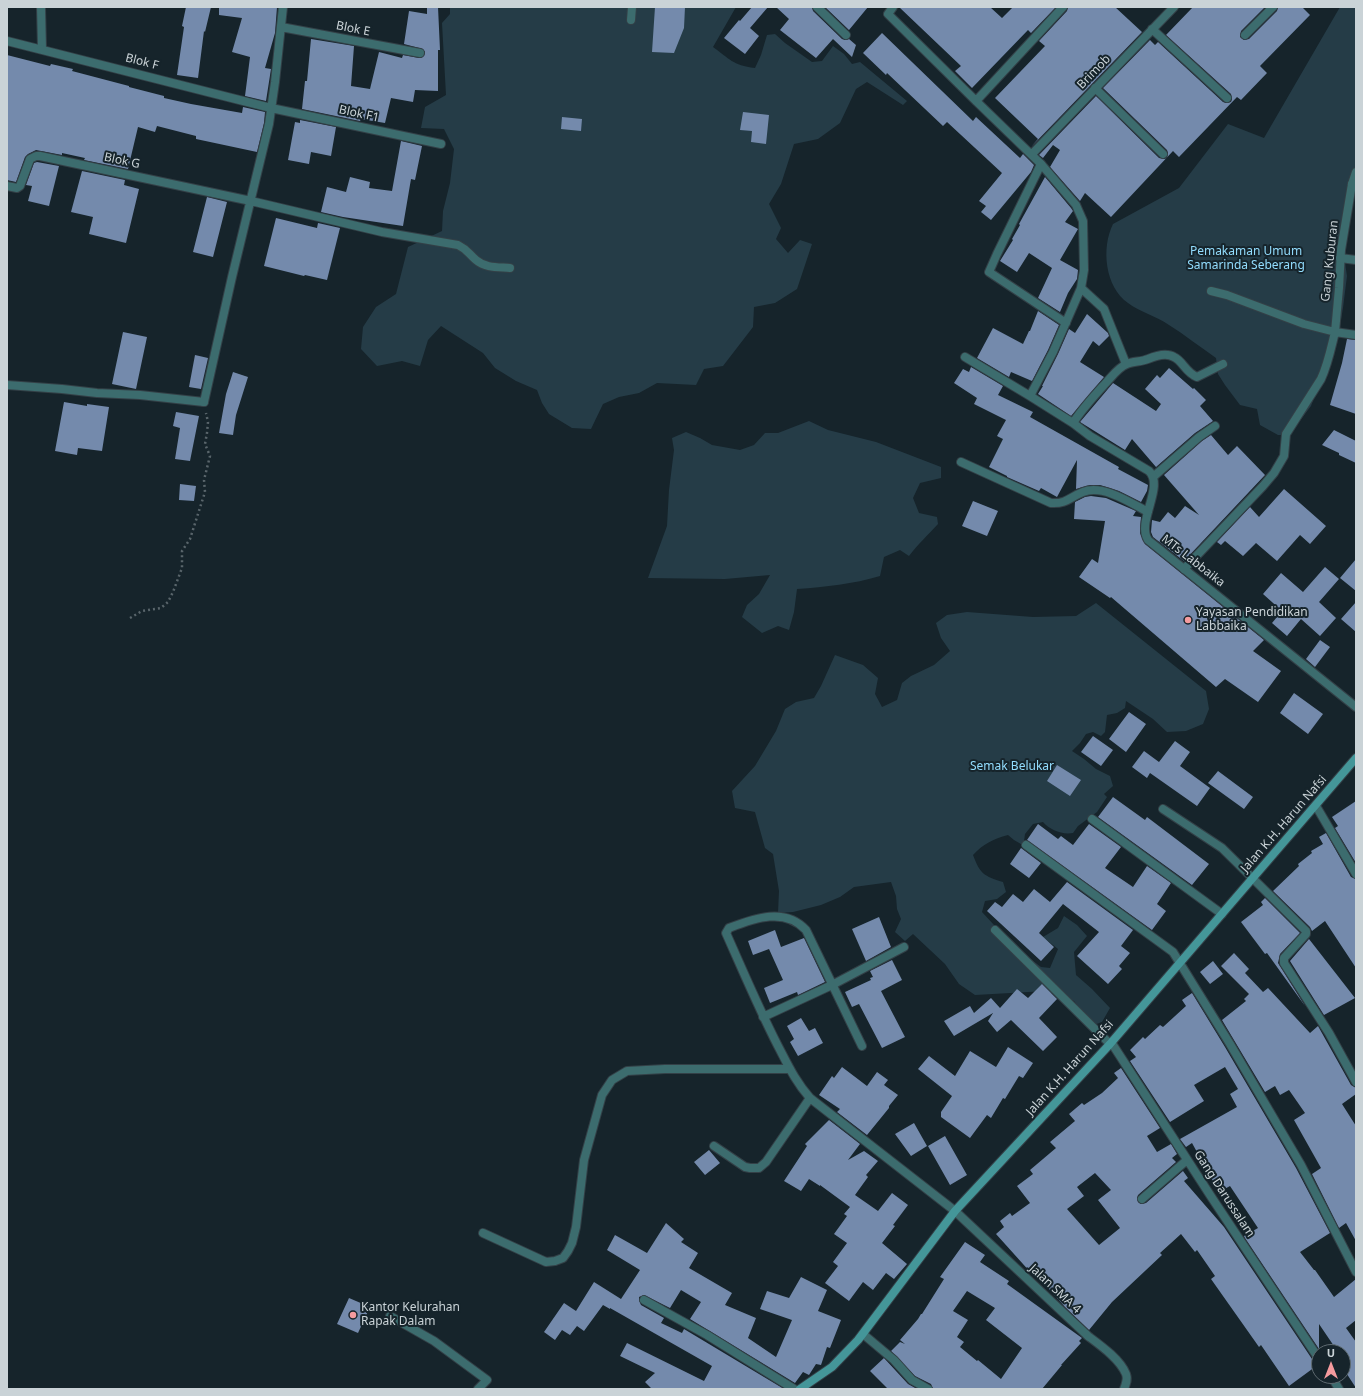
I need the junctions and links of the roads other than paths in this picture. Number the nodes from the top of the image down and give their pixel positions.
1 (40, 7) edge
2 (283, 7) edge
3 (632, 7) edge
4 (817, 7) edge
5 (893, 7) edge
6 (1063, 7) edge
7 (1174, 7) edge
8 (1273, 7) edge
9 (631, 20) dead end
10 (281, 27) junction
11 (1152, 29) junction
12 (846, 35) dead end
13 (1245, 35) dead end
14 (7, 41) edge
15 (42, 49) junction
16 (420, 54) dead end
17 (1095, 88) junction
18 (1227, 98) dead end
19 (976, 101) junction
20 (271, 108) junction
21 (441, 144) dead end
22 (1032, 154) junction
23 (1163, 154) dead end
24 (1041, 164) junction
25 (1356, 172) edge
26 (1354, 185) edge
27 (7, 186) edge
28 (251, 201) junction
29 (1340, 258) junction
30 (1356, 260) edge
31 (510, 268) dead end
32 (1081, 288) junction
33 (1211, 291) dead end
34 (1066, 323) junction
35 (1335, 332) junction
36 (1356, 335) edge
37 (965, 358) dead end
38 (1126, 364) junction
39 (1223, 364) dead end
40 (7, 385) edge
41 (1030, 396) junction
42 (1073, 423) junction
43 (1215, 426) dead end
44 (960, 462) dead end
45 (1153, 476) junction
46 (1148, 512) junction
47 (1184, 569) junction
48 (1356, 707) edge
49 (1356, 758) edge
50 (1316, 806) junction
51 (1163, 809) dead end
52 (1092, 819) dead end
53 (1026, 845) dead end
54 (1356, 874) edge
55 (1253, 878) junction
56 (1222, 914) junction
57 (995, 930) dead end
58 (904, 947) dead end
59 (1180, 963) junction
60 (832, 986) junction
61 (763, 1017) junction
62 (1110, 1043) junction
63 (862, 1046) dead end
64 (790, 1069) junction
65 (1356, 1082) edge
66 (810, 1098) junction
67 (714, 1146) dead end
68 (1188, 1160) junction
69 (1142, 1200) dead end
70 (955, 1211) junction
71 (483, 1233) dead end
72 (1356, 1272) edge
73 (644, 1300) dead end
74 (390, 1316) dead end
75 (861, 1337) junction
76 (1311, 1346) edge
77 (478, 1389) edge
78 (794, 1389) edge
79 (800, 1389) edge
80 (928, 1389) edge
81 (1124, 1389) edge

1 - 15 street
2 - 10 street
3 - 9 street
4 - 12 street
5 - 19 street
6 - 19 street
7 - 11 street, Brimob
8 - 13 street
10 - 16 street, Blok E
10 - 20 street
11 - 17 street, Brimob
11 - 18 street
14 - 15 street, Blok F
15 - 20 street, Blok F
17 - 22 street, Brimob
17 - 23 street
19 - 22 street
20 - 21 street, Blok F1
20 - 28 street
22 - 24 street
24 - 32 street
24 - 34 street
25 - 26 street, Gang Kuburan
26 - 29 street, Gang Kuburan
27 - 28 street, Blok G
28 - 31 street
28 - 40 street
29 - 30 street
29 - 35 street, Gang Kuburan
32 - 34 street
32 - 38 street
33 - 35 street
34 - 41 street
35 - 36 street
35 - 47 street, Gang Kuburan
37 - 41 street
38 - 39 street
38 - 42 street
41 - 42 street
42 - 45 street
43 - 45 street
44 - 46 street
45 - 46 street, MTs Labbaika
46 - 47 street, MTs Labbaika
47 - 48 street, MTs Labbaika
49 - 50 main road, Jalan K.H. Harun Nafsi
50 - 54 street
50 - 55 main road, Jalan K.H. Harun Nafsi
51 - 55 street
52 - 56 street
53 - 59 street
55 - 56 main road, Jalan K.H. Harun Nafsi
55 - 65 street
56 - 59 main road, Jalan K.H. Harun Nafsi
57 - 62 street, Gang Darussalam
58 - 60 street
59 - 62 main road, Jalan K.H. Harun Nafsi
59 - 72 street
60 - 61 street
60 - 61 street
60 - 63 street
61 - 64 street
62 - 68 street, Gang Darussalam
62 - 70 main road, Jalan K.H. Harun Nafsi
64 - 66 street
64 - 71 street
66 - 67 street
66 - 70 street
68 - 69 street
68 - 76 street, Gang Darussalam
70 - 75 main road, Jalan K.H. Harun Nafsi
70 - 81 street, Jalan SMA 4
73 - 78 street
74 - 77 street
75 - 79 main road, Jalan K.H. Harun Nafsi
75 - 80 street

